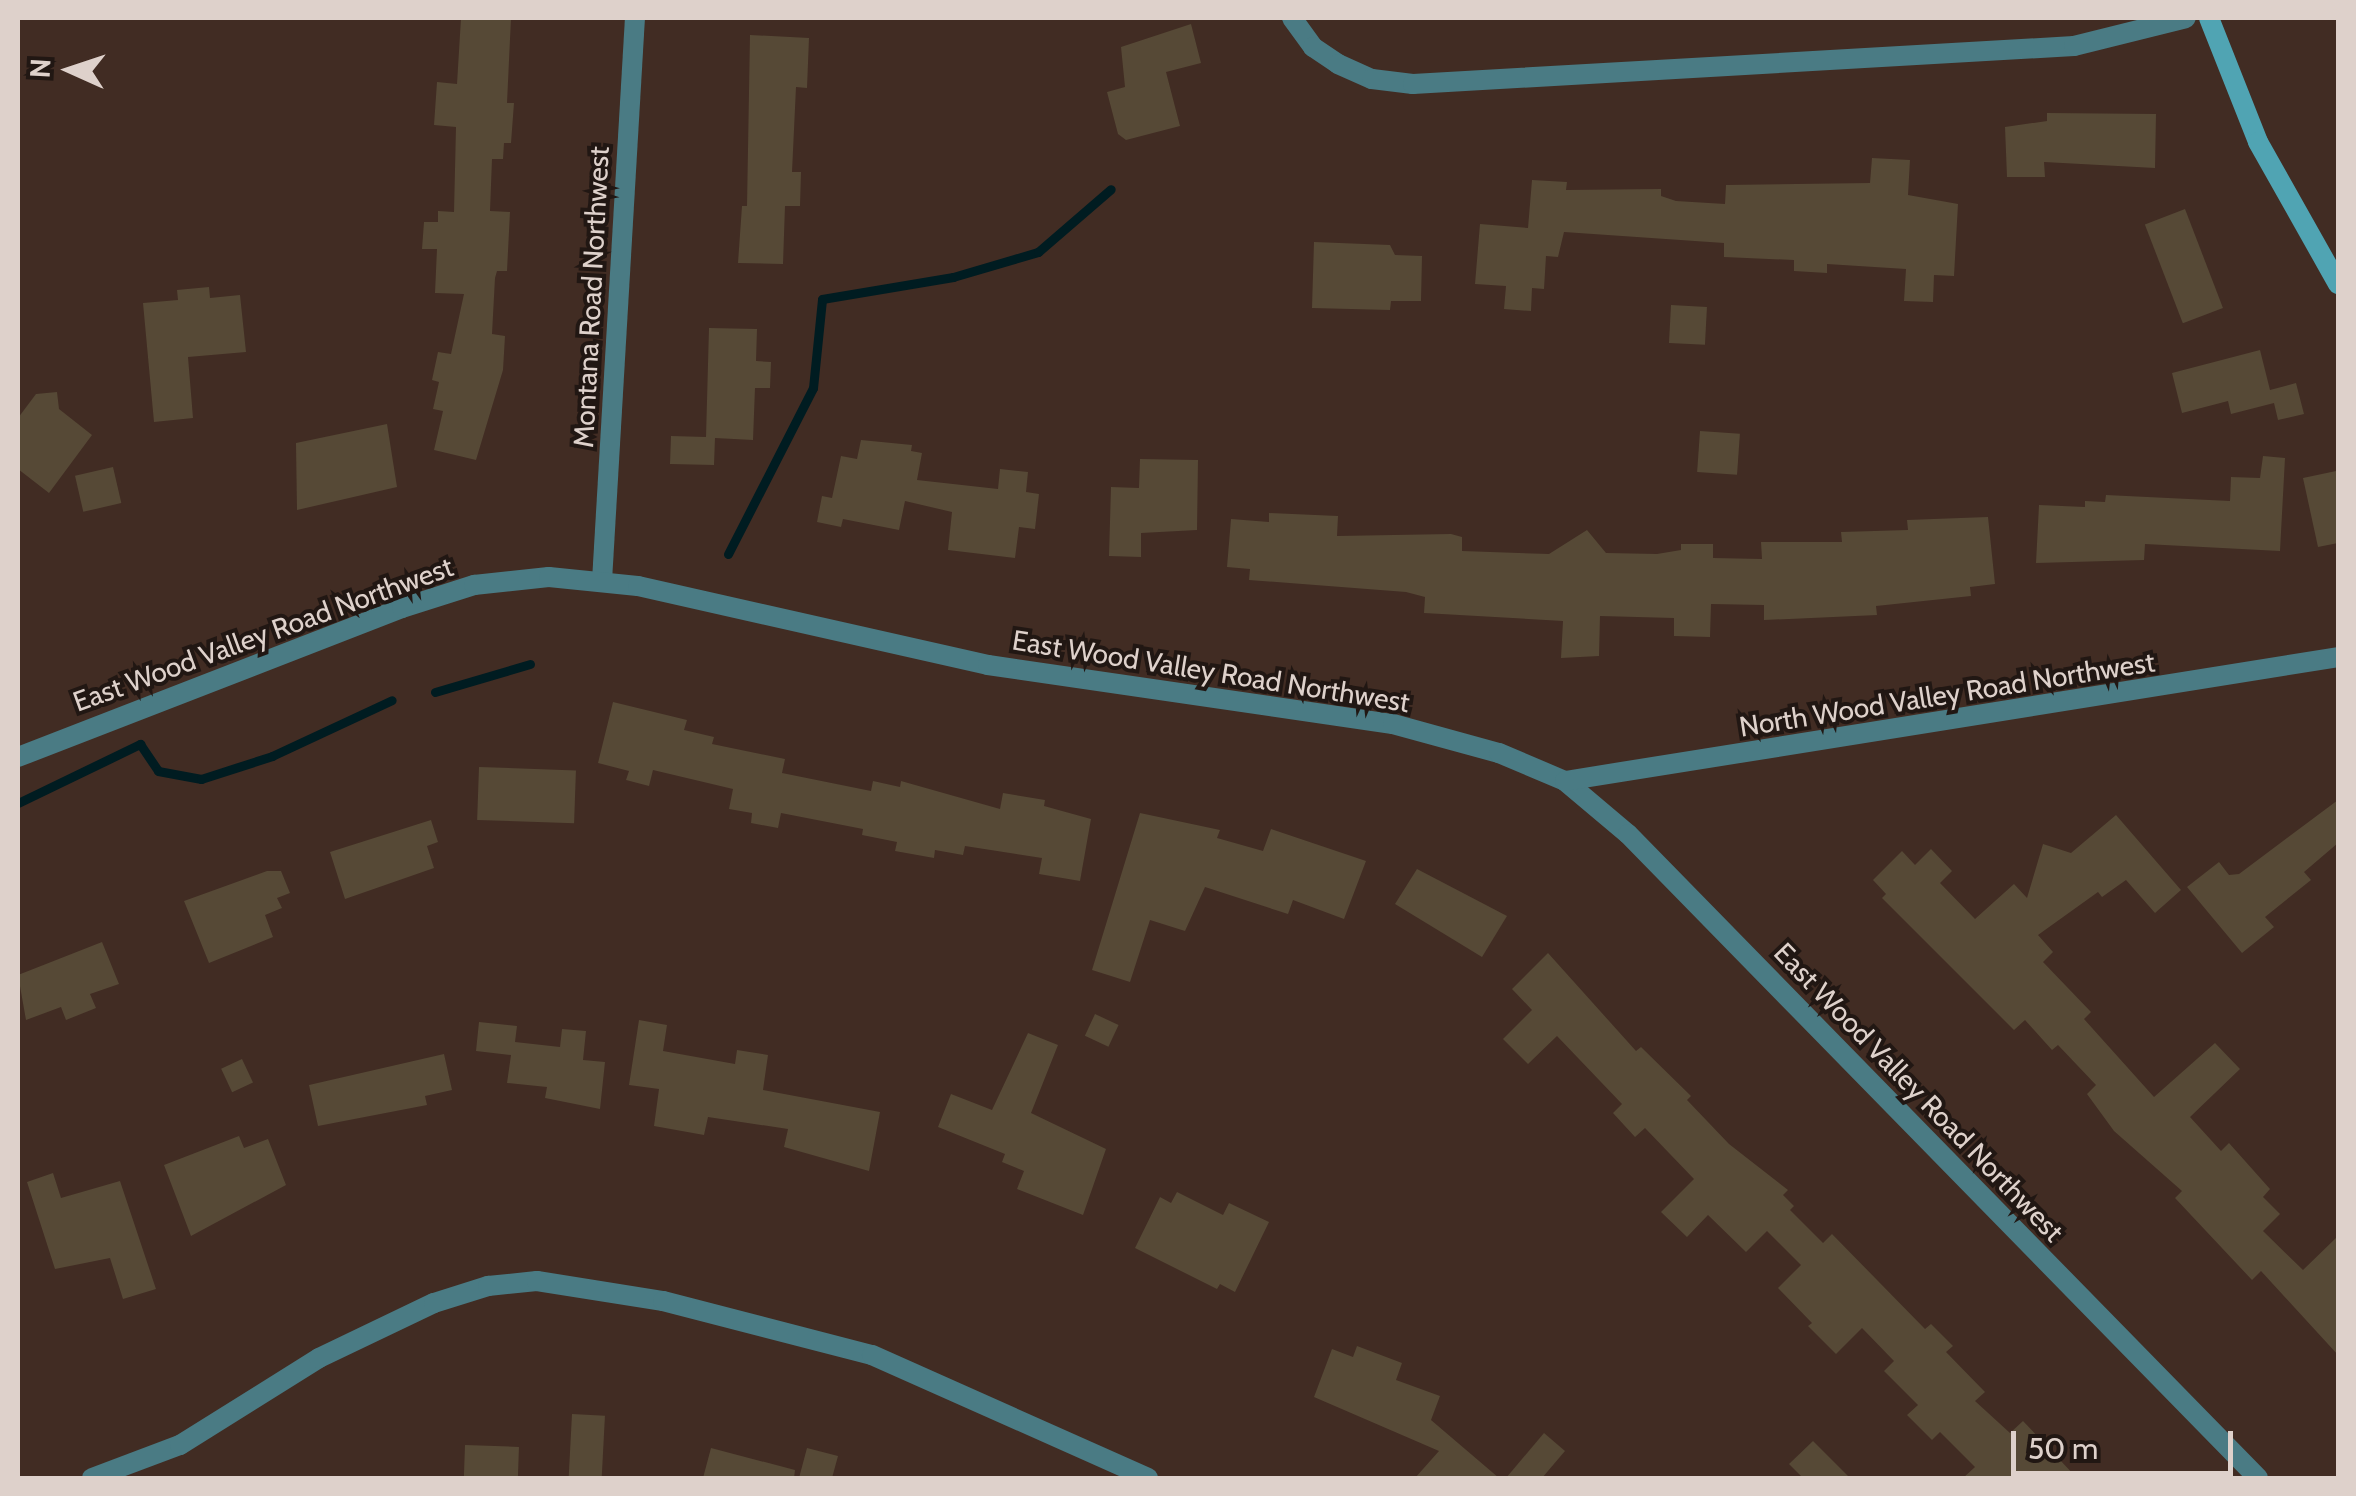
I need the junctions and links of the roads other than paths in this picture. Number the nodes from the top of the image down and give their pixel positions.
1 (635, 18) edge
2 (1292, 18) edge
3 (2186, 18) edge
4 (2210, 18) edge
5 (2338, 284) edge
6 (602, 580) junction
7 (2338, 657) edge
8 (18, 757) edge
9 (1564, 781) junction
10 (92, 1478) edge
11 (1148, 1478) edge
12 (2258, 1478) edge

1 - 6 street, Montana Road Northwest
2 - 3 street
4 - 5 street
6 - 8 street, East Wood Valley Road Northwest
6 - 9 street, East Wood Valley Road Northwest
7 - 9 street, North Wood Valley Road Northwest
9 - 12 street, East Wood Valley Road Northwest
10 - 11 street

